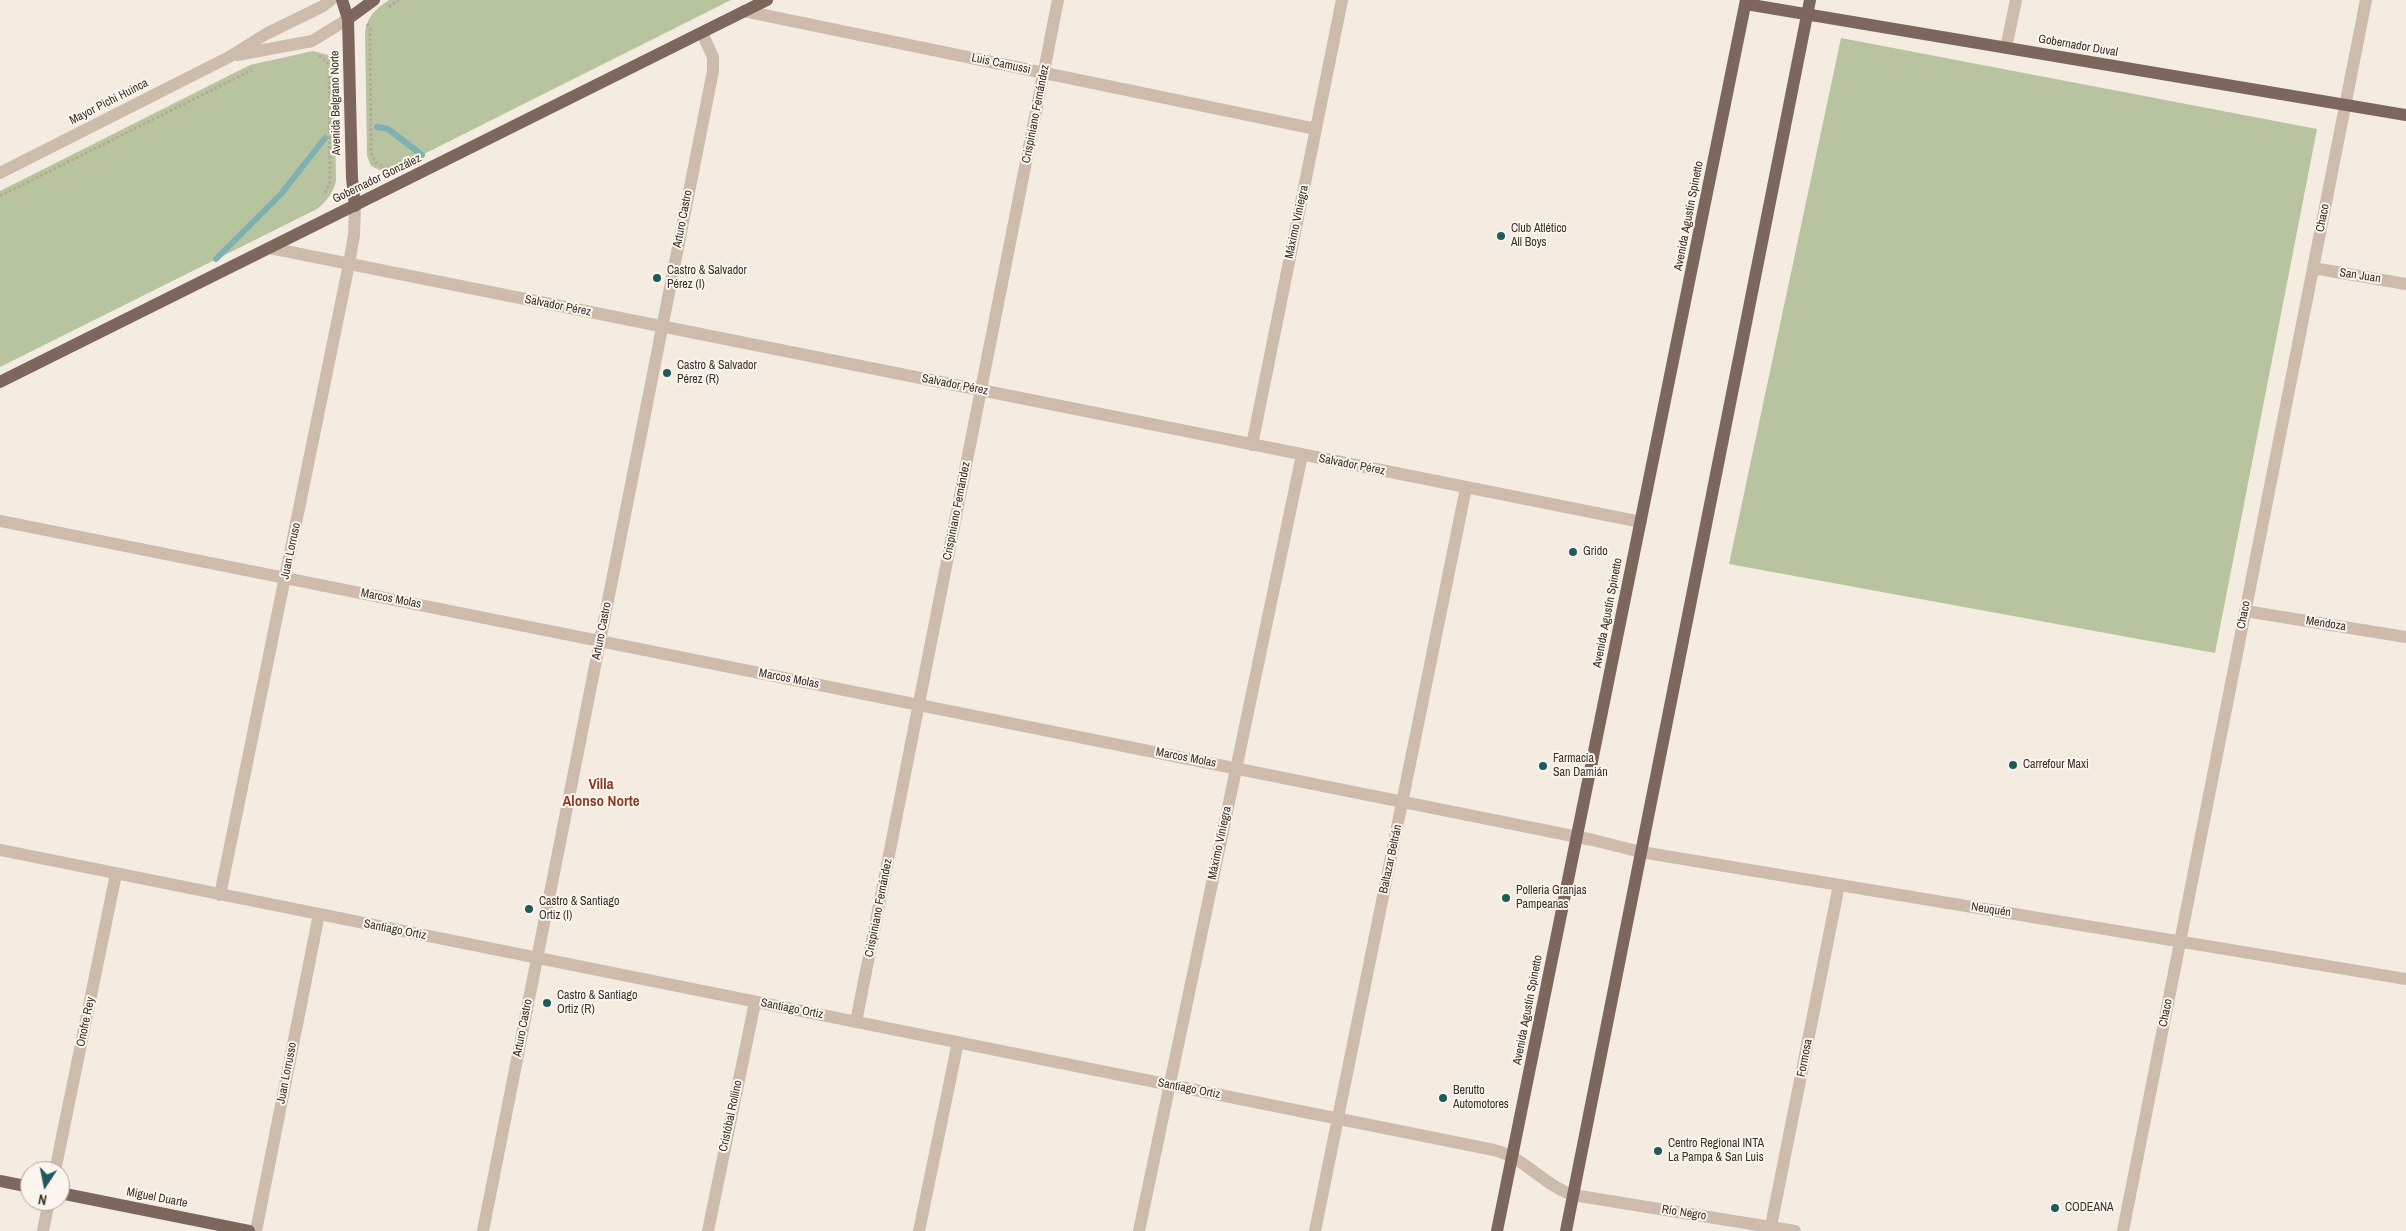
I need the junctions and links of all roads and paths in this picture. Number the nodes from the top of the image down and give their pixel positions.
1 (331, 0) edge
2 (342, 0) edge
3 (374, 0) edge
4 (767, 0) edge
5 (1058, 0) edge
6 (1342, 0) edge
7 (1810, 0) edge
8 (2016, 0) edge
9 (2366, 0) edge
10 (1746, 2) edge
11 (744, 11) junction
12 (1807, 14) junction
13 (348, 19) junction
14 (366, 23) dead end
15 (702, 33) junction
16 (2006, 48) junction
17 (314, 56) dead end
18 (229, 57) junction
19 (256, 68) dead end
20 (1044, 73) junction
21 (2345, 105) junction
22 (2406, 116) edge
23 (1316, 129) junction
24 (374, 162) junction
25 (369, 164) dead end
26 (384, 172) dead end
27 (0, 173) edge
28 (336, 175) dead end
29 (330, 177) junction
30 (324, 195) dead end
31 (0, 196) edge
32 (355, 206) junction
33 (270, 248) junction
34 (349, 264) junction
35 (2313, 268) junction
36 (2406, 284) edge
37 (662, 327) junction
38 (0, 382) edge
39 (981, 390) junction
40 (1252, 444) junction
41 (1302, 454) junction
42 (1466, 488) junction
43 (0, 521) edge
44 (1641, 522) junction
45 (285, 578) junction
46 (2245, 611) junction
47 (2406, 637) edge
48 (600, 641) junction
49 (919, 705) junction
50 (1236, 768) junction
51 (1402, 802) junction
52 (1577, 837) junction
53 (0, 850) edge
54 (1641, 852) junction
55 (116, 874) junction
56 (1839, 885) junction
57 (220, 895) junction
58 (319, 914) junction
59 (2180, 942) junction
60 (537, 958) junction
61 (2406, 979) edge
62 (755, 1002) junction
63 (856, 1022) junction
64 (958, 1042) junction
65 (1169, 1085) junction
66 (1338, 1118) junction
67 (1512, 1156) junction
68 (57, 1161) edge
69 (0, 1181) edge
70 (20, 1185) edge
71 (70, 1195) edge
72 (1573, 1195) junction
73 (47, 1211) edge
74 (1771, 1229) edge
75 (43, 1231) edge
76 (249, 1231) edge
77 (256, 1231) edge
78 (483, 1231) edge
79 (708, 1231) edge
80 (919, 1231) edge
81 (1138, 1231) edge
82 (1315, 1231) edge
83 (1497, 1231) edge
84 (1566, 1231) edge
85 (1796, 1231) edge
86 (2123, 1231) edge

1 - 18 street, Mayor Pichi Huinca
2 - 13 main road, Avenida Belgrano Norte
3 - 13 main road, Mayor Pichi Huinca
4 - 11 main road, Gobernador González
5 - 20 street, Crispiniano Fernández
6 - 23 street, Máximo Viniegra
7 - 12 main road
8 - 16 street
9 - 21 street, Chaco
10 - 12 main road, Gobernador Duval
10 - 44 main road, Avenida Agustín Spinetto
11 - 15 main road, Gobernador González
11 - 20 street, Luis Camussi
12 - 16 main road, Gobernador Duval
12 - 54 main road
13 - 18 street, Mayor Pichi Huinca
13 - 32 main road, Avenida Belgrano Norte
14 - 24 path
15 - 32 main road, Gobernador González
15 - 37 street, Arturo Castro
16 - 21 main road, Gobernador Duval
17 - 29 path
18 - 27 street, Mayor Pichi Huinca
19 - 31 path
20 - 23 street, Luis Camussi
20 - 39 street, Crispiniano Fernández
21 - 22 main road, Gobernador Duval
21 - 35 street, Chaco
23 - 40 street, Máximo Viniegra
24 - 25 path
24 - 26 path
28 - 29 path
29 - 30 path
32 - 33 main road, Gobernador González
32 - 34 street, Juan Lorruso
33 - 34 street, Salvador Pérez
33 - 38 main road, Gobernador González
34 - 37 street, Salvador Pérez
34 - 45 street, Juan Lorruso
35 - 36 street, San Juan
35 - 46 street, Chaco
37 - 39 street, Salvador Pérez
37 - 48 street, Arturo Castro
39 - 40 street, Salvador Pérez
39 - 49 street, Crispiniano Fernández
40 - 41 street, Salvador Pérez
41 - 42 street, Salvador Pérez
41 - 50 street, Máximo Viniegra
42 - 44 street, Salvador Pérez
42 - 51 street, Baltazar Beltrán
43 - 45 street, Marcos Molas
44 - 52 main road, Avenida Agustín Spinetto
45 - 48 street, Marcos Molas
45 - 57 street, Juan Lorruso
46 - 47 street, Mendoza
46 - 59 street, Chaco
48 - 49 street, Marcos Molas
48 - 60 street, Arturo Castro
49 - 50 street, Marcos Molas
49 - 63 street, Crispiniano Fernández
50 - 51 street, Marcos Molas
50 - 65 street, Máximo Viniegra
51 - 52 street, Marcos Molas
51 - 66 street, Baltazar Beltrán
52 - 54 street, Neuquén
52 - 67 main road, Avenida Agustín Spinetto
53 - 55 street, Santiago Ortiz
54 - 56 street, Neuquén
54 - 72 main road
55 - 57 street, Santiago Ortiz
55 - 68 street, Onofre Rey
56 - 59 street, Neuquén
56 - 74 street, Formosa
57 - 58 street, Santiago Ortiz
58 - 60 street, Santiago Ortiz
58 - 77 street, Juan Lorrusso
59 - 61 street, Neuquén
59 - 86 street, Chaco
60 - 62 street, Santiago Ortiz
60 - 78 street, Arturo Castro
62 - 63 street, Santiago Ortiz
62 - 79 street, Cristóbal Rollino
63 - 64 street, Santiago Ortiz
64 - 65 street, Santiago Ortiz
64 - 80 street
65 - 66 street, Santiago Ortiz
65 - 81 street, Máximo Viniegra
66 - 67 street, Santiago Ortiz
66 - 82 street, Baltazar Beltrán
67 - 72 street, Santiago Ortiz
67 - 83 main road, Avenida Agustín Spinetto
69 - 70 main road
71 - 76 main road, Miguel Duarte
72 - 74 street, Río Negro
72 - 84 main road
73 - 75 street
74 - 85 street, Río Negro

